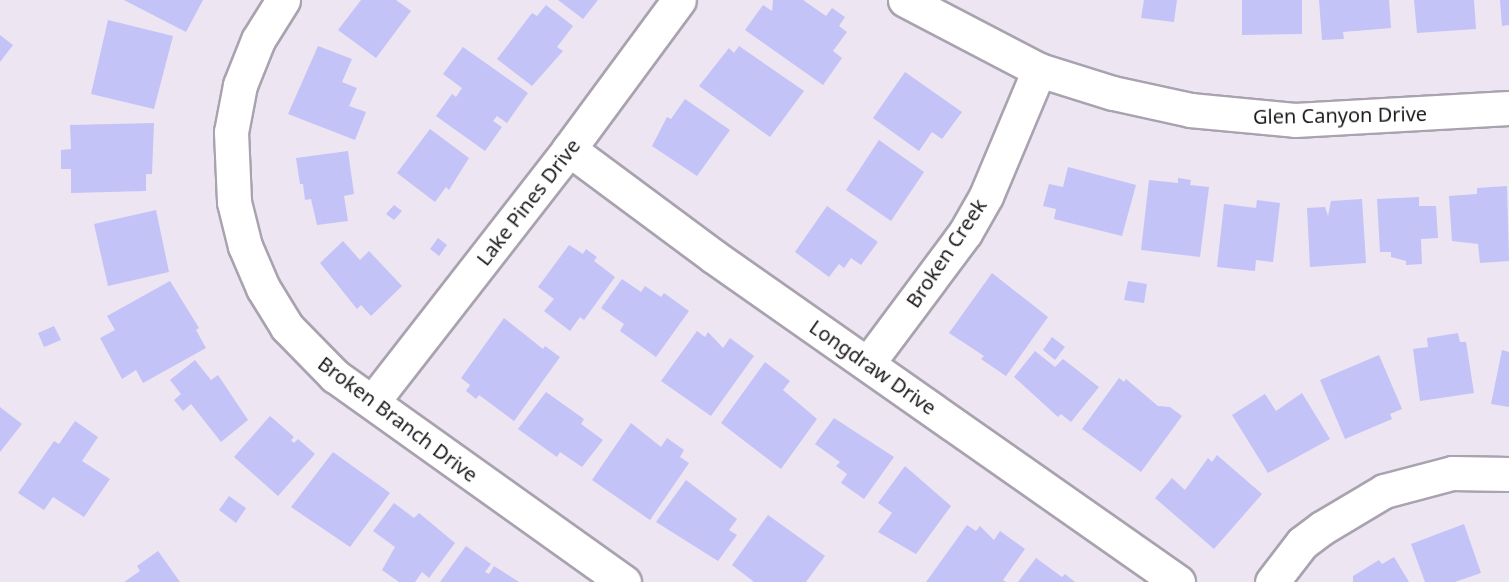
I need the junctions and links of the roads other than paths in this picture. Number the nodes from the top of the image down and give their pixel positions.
1 (283, 0) edge
2 (679, 0) edge
3 (905, 0) edge
4 (1039, 70) junction
5 (1509, 108) edge
6 (569, 149) junction
7 (868, 363) junction
8 (373, 401) junction
9 (1509, 474) edge
10 (624, 582) edge
11 (1178, 582) edge
12 (1272, 582) edge

1 - 8 street, Broken Branch Drive
2 - 6 street, Lake Pines Drive
3 - 4 street, Glen Canyon Drive
4 - 5 street, Glen Canyon Drive
4 - 7 street, Broken Creek
6 - 7 street, Longdraw Drive
6 - 8 street, Lake Pines Drive
7 - 11 street, Longdraw Drive
8 - 10 street, Broken Branch Drive
9 - 12 street

